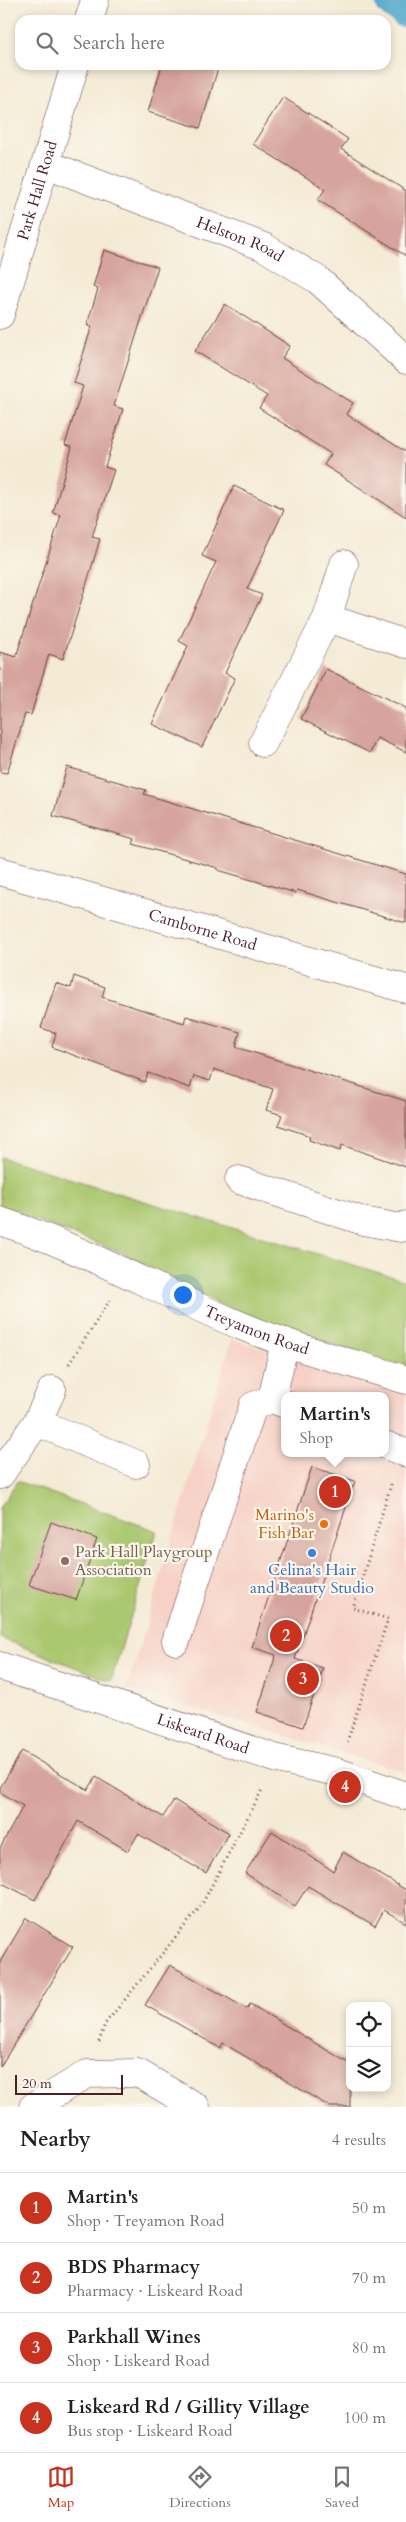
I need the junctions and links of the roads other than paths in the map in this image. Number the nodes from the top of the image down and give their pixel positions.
1 (95, 0) edge
2 (90, 15) edge
3 (74, 70) edge
4 (46, 164) junction
5 (0, 315) edge
6 (406, 360) edge
7 (344, 564) dead end
8 (327, 618) junction
9 (406, 644) edge
10 (263, 743) dead end
11 (0, 871) edge
12 (406, 989) edge
13 (239, 1180) dead end
14 (0, 1221) edge
15 (406, 1226) edge
16 (285, 1342) junction
17 (406, 1380) edge
18 (52, 1390) road end
19 (278, 1401) edge
20 (37, 1422) junction
21 (136, 1464) dead end
22 (0, 1475) edge
23 (176, 1641) dead end
24 (0, 1666) edge
25 (406, 1796) edge
26 (33, 2107) edge
27 (196, 2107) edge

1 - 2 street
3 - 4 street, Park Hall Road
4 - 5 street, Park Hall Road
4 - 6 street, Helston Road
7 - 8 street
8 - 9 street
8 - 10 street
11 - 12 street, Camborne Road
13 - 15 street
14 - 16 street, Treyamon Road
16 - 17 street, Treyamon Road
16 - 19 street
18 - 20 street
19 - 23 street
20 - 21 street
20 - 22 street
24 - 25 street, Liskeard Road
26 - 27 street

